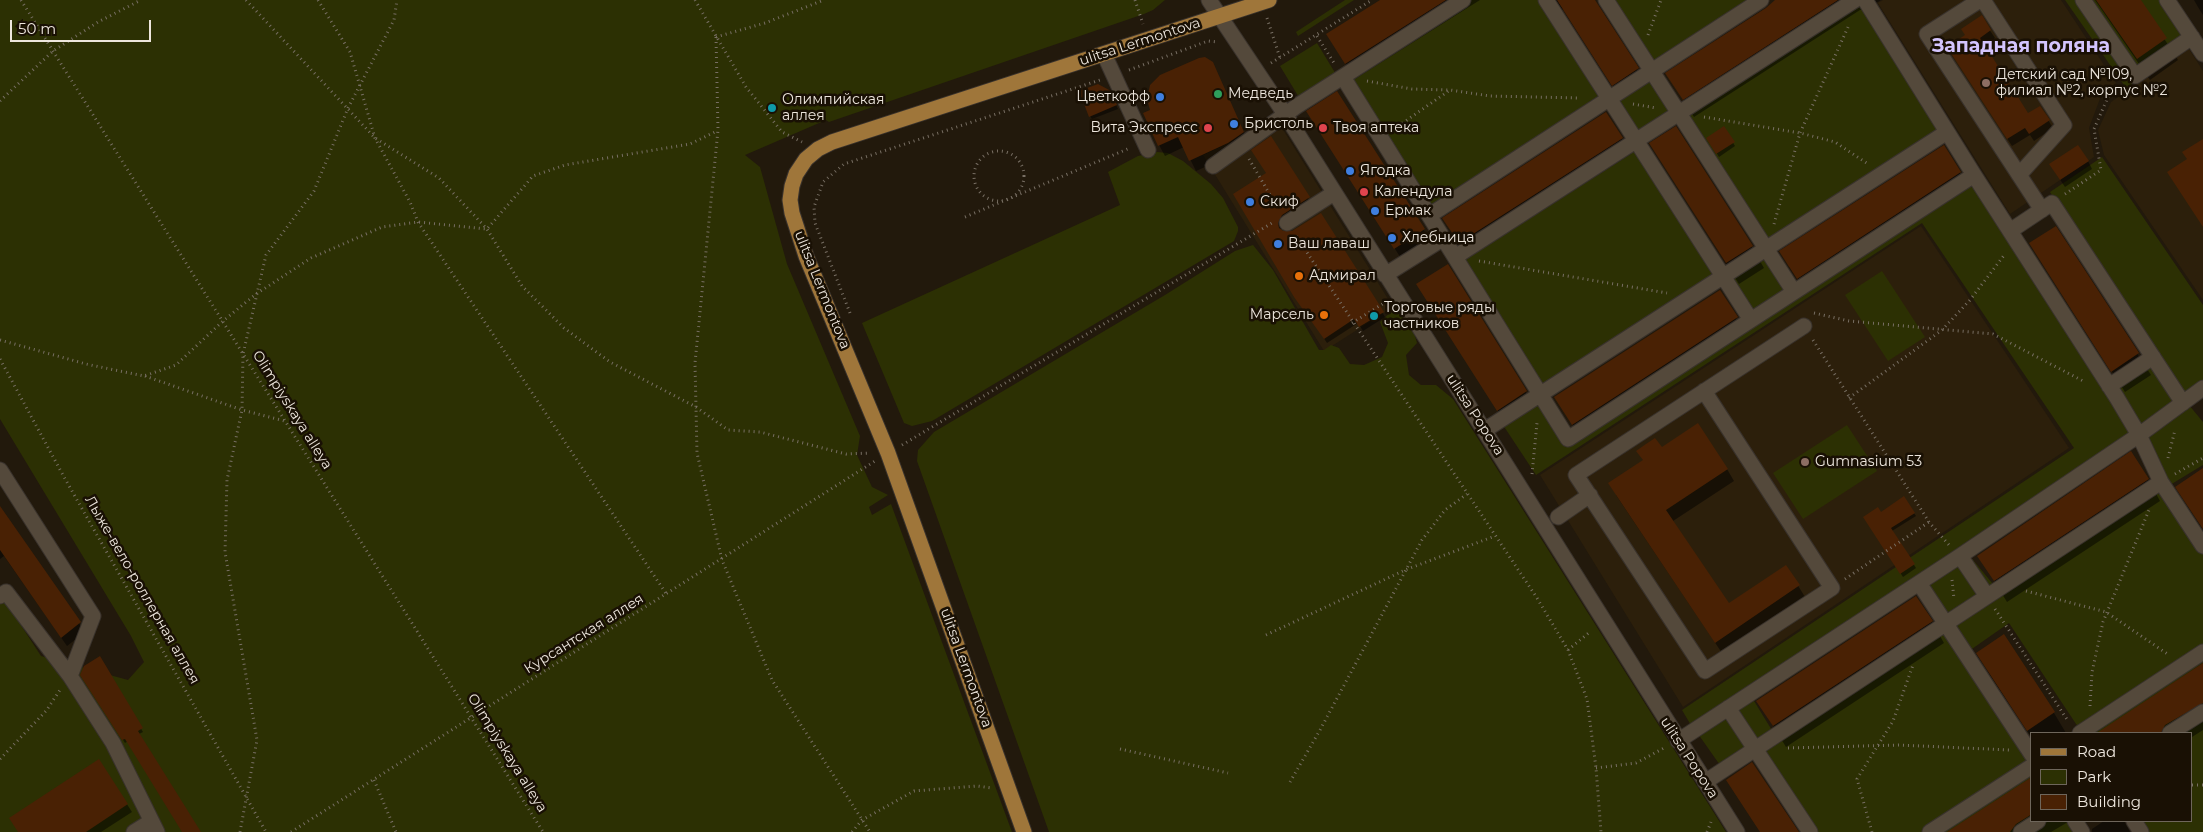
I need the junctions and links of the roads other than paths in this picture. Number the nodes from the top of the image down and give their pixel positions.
1 (1209, 0) edge
2 (1463, 0) edge
3 (1546, 0) edge
4 (1606, 0) edge
5 (1762, 0) edge
6 (1855, 0) edge
7 (1865, 0) edge
8 (1982, 0) edge
9 (2082, 0) edge
10 (2167, 0) edge
11 (1265, 1) edge
12 (1220, 16) junction
13 (2192, 37) junction
14 (1104, 54) junction
15 (2203, 54) edge
16 (1652, 71) junction
17 (1343, 77) junction
18 (1609, 99) junction
19 (1679, 113) junction
20 (1285, 114) junction
21 (1947, 132) junction
22 (1636, 141) junction
23 (1146, 146) road end
24 (1213, 166) dead end
25 (1974, 175) junction
26 (2019, 175) junction
27 (1334, 194) junction
28 (2047, 206) junction
29 (1430, 216) junction
30 (1285, 220) road end
31 (2013, 236) junction
32 (1444, 238) junction
33 (1767, 249) junction
34 (1456, 257) junction
35 (1385, 275) junction
36 (1724, 277) junction
37 (1794, 292) junction
38 (1809, 319) road end
39 (1751, 320) junction
40 (2153, 357) junction
41 (2110, 386) junction
42 (2203, 388) edge
43 (1704, 392) junction
44 (1540, 395) junction
45 (2183, 403) junction
46 (1485, 430) junction
47 (2139, 435) junction
48 (0, 470) edge
49 (2161, 482) junction
50 (1590, 495) junction
51 (1558, 516) dead end
52 (2203, 546) edge
53 (1955, 559) junction
54 (1919, 583) junction
55 (2, 590) edge
56 (1987, 596) junction
57 (1950, 620) junction
58 (2203, 652) edge
59 (70, 676) junction
60 (1728, 708) junction
61 (2203, 712) edge
62 (2080, 729) edge
63 (2172, 732) edge
64 (1678, 741) junction
65 (1755, 749) junction
66 (2030, 755) edge
67 (2030, 758) edge
68 (1705, 782) junction
69 (2036, 822) edge
70 (154, 827) edge
71 (134, 832) edge
72 (1024, 832) edge
73 (1737, 832) edge
74 (1810, 832) edge
75 (1930, 832) edge
76 (2021, 832) edge

1 - 12 street, ulitsa Popova
2 - 17 street
3 - 18 street
4 - 16 street
5 - 16 street
6 - 19 street
7 - 21 street
8 - 26 street
8 - 26 street
9 - 13 street
10 - 13 street
11 - 12 main road, ulitsa Lermontova
12 - 14 main road, ulitsa Lermontova
12 - 20 street, ulitsa Popova
13 - 15 street
14 - 23 street
14 - 72 main road, ulitsa Lermontova
16 - 18 street
16 - 19 street
17 - 20 street
17 - 29 street
18 - 22 street
18 - 29 street
19 - 22 street
19 - 33 street
20 - 24 street
20 - 27 street, ulitsa Popova
21 - 25 street
21 - 33 street
22 - 34 street
22 - 36 street
25 - 31 street
25 - 37 street
26 - 28 street
27 - 30 street
27 - 35 street, ulitsa Popova
28 - 31 street
28 - 40 street
29 - 32 street
31 - 41 street
32 - 34 street
32 - 35 street
33 - 36 street
33 - 37 street
34 - 44 street
35 - 46 street, ulitsa Popova
36 - 39 street
36 - 44 street
37 - 39 street
38 - 43 street
39 - 44 street
40 - 41 street
40 - 45 street
41 - 47 street
42 - 45 street
43 - 50 street
43 - 50 street
44 - 46 street
45 - 47 street
46 - 64 street, ulitsa Popova
47 - 49 street
47 - 53 street
48 - 59 street
49 - 52 street
49 - 56 street
50 - 51 street
53 - 54 street
53 - 56 street
54 - 57 street
54 - 60 street
55 - 59 street
56 - 57 street
57 - 65 street
57 - 66 street
58 - 62 street
59 - 70 street
60 - 64 street
60 - 65 street
61 - 63 street
64 - 68 street, ulitsa Popova
65 - 68 street
65 - 74 street
67 - 75 street
68 - 73 street, ulitsa Popova
69 - 76 street
70 - 71 street

